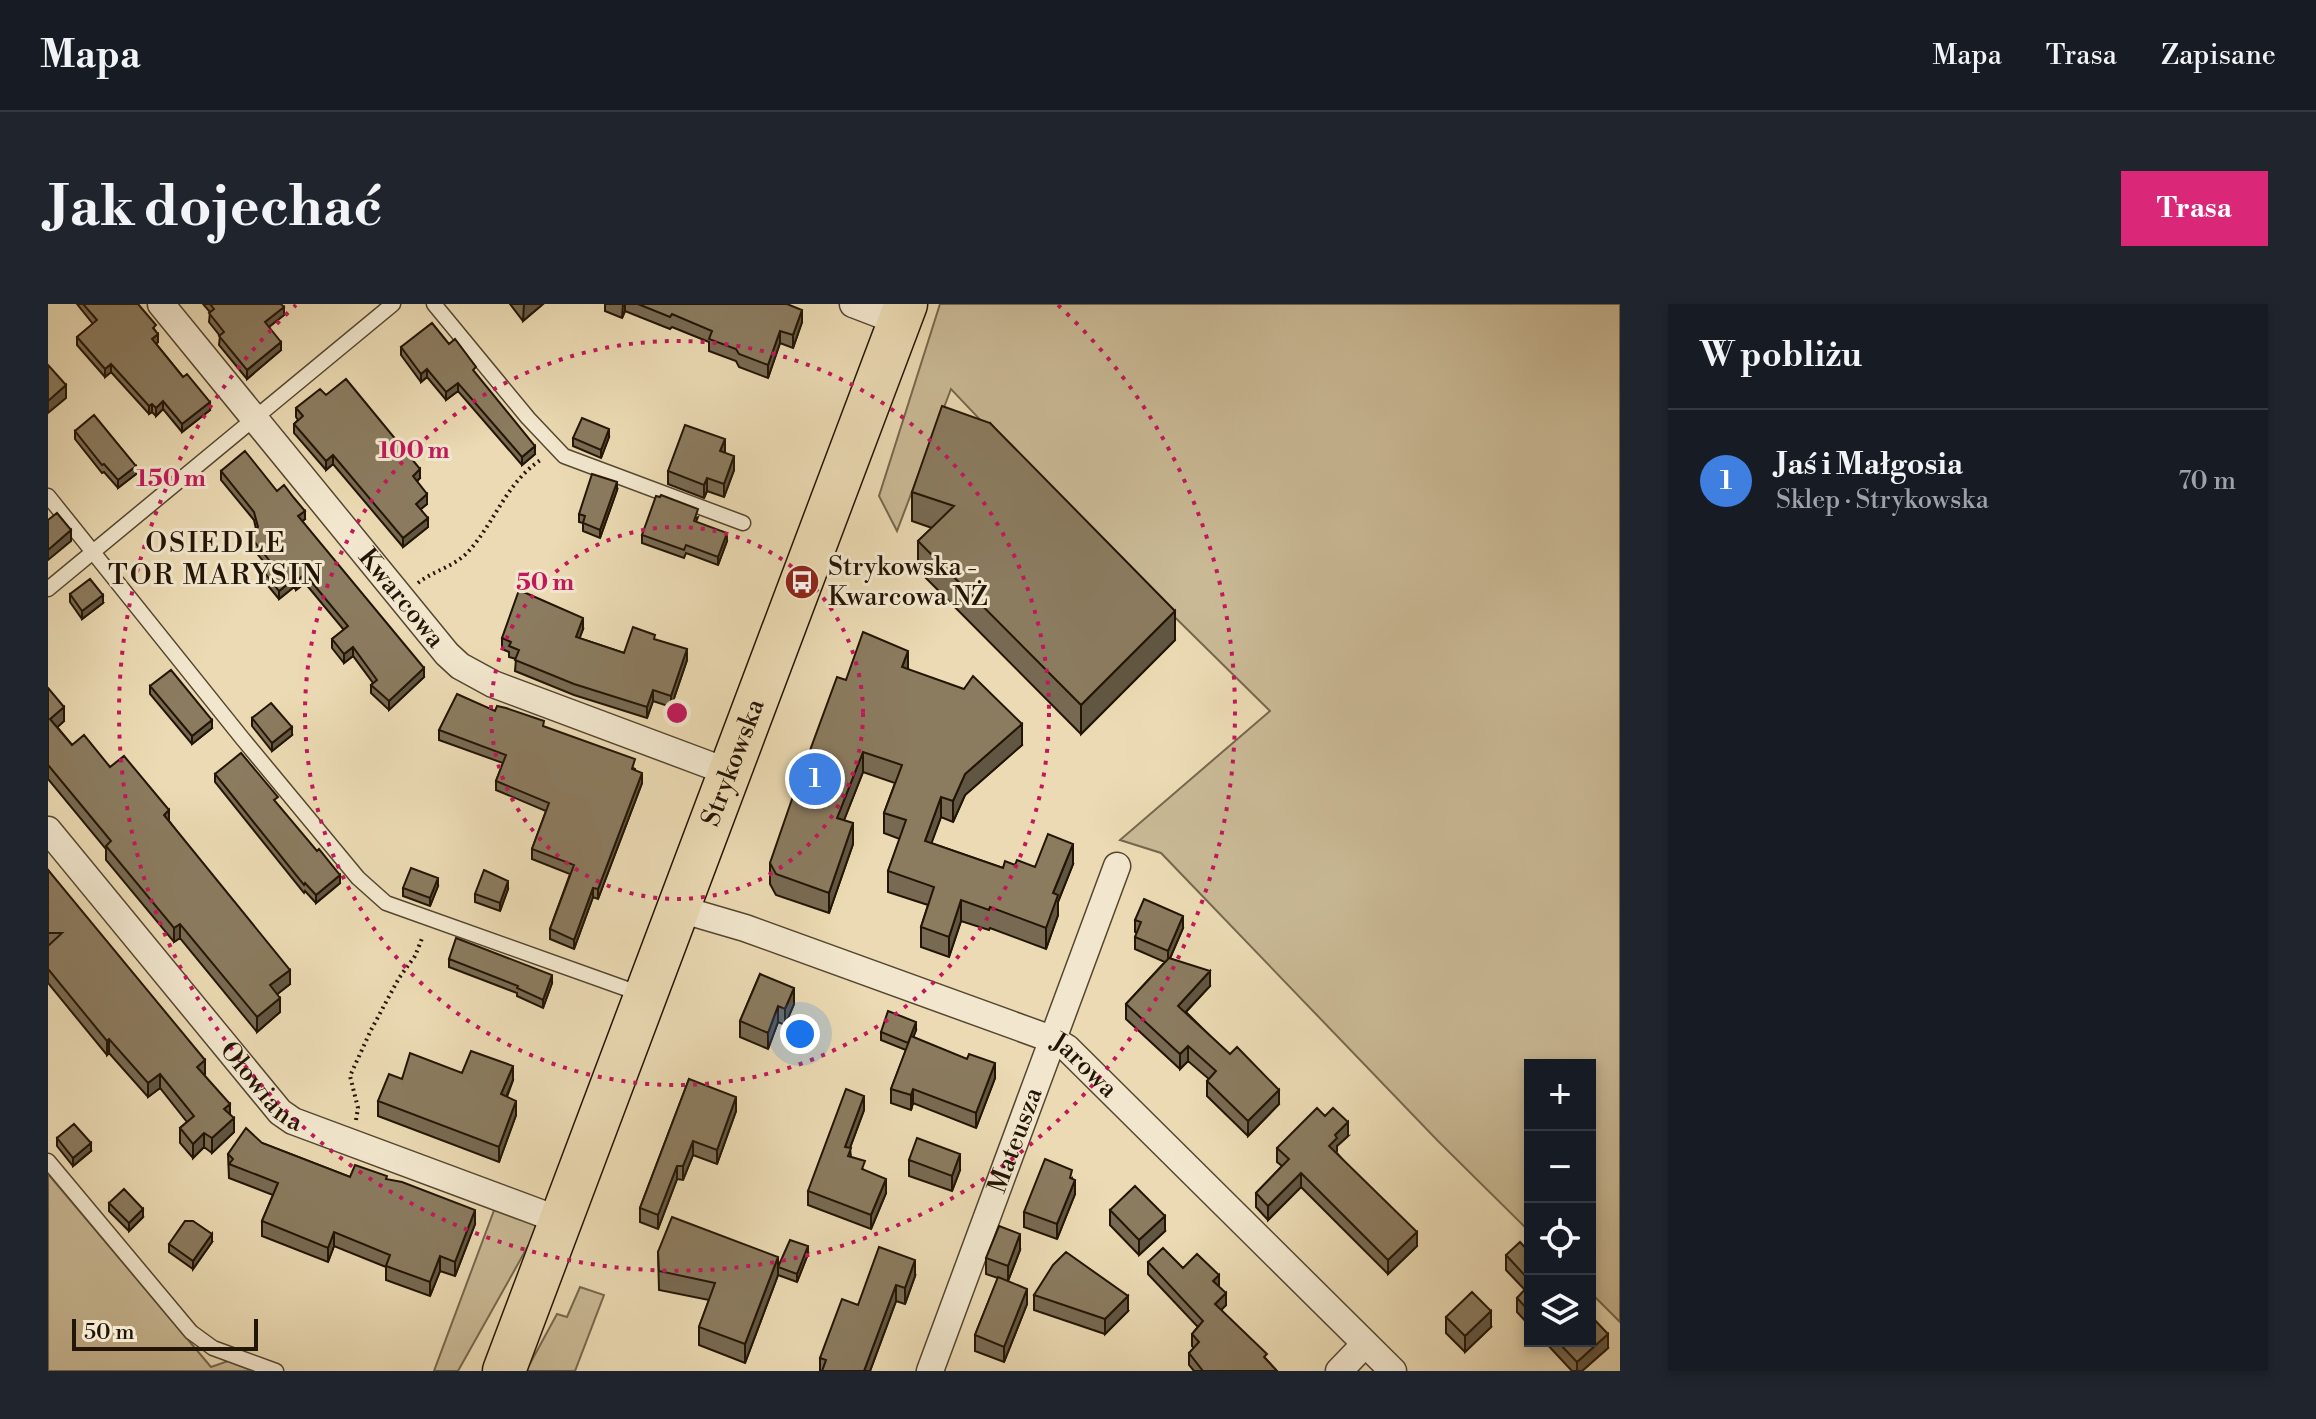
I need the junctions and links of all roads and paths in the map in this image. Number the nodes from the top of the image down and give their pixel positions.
1 (161, 304) edge
2 (393, 304) edge
3 (434, 304) edge
4 (853, 304) edge
5 (903, 313) edge
6 (256, 419) junction
7 (564, 456) junction
8 (48, 496) edge
9 (743, 523) dead end
10 (93, 551) junction
11 (48, 589) edge
12 (401, 597) junction
13 (731, 773) junction
14 (48, 830) edge
15 (1117, 866) dead end
16 (680, 909) junction
17 (429, 919) junction
18 (647, 996) junction
19 (1054, 1040) junction
20 (348, 1142) junction
21 (48, 1161) edge
22 (562, 1221) junction
23 (1365, 1344) junction
24 (276, 1371) edge
25 (474, 1371) edge
26 (504, 1371) edge
27 (930, 1371) edge
28 (1339, 1371) edge
29 (1393, 1371) edge

1 - 6 street, Kwarcowa
2 - 6 lane
3 - 7 lane
4 - 5 street
5 - 13 main road, Strykowska
6 - 10 lane
6 - 12 street, Kwarcowa
7 - 9 lane
7 - 12 path
8 - 10 lane
10 - 11 lane
10 - 17 lane
12 - 13 street, Kwarcowa
13 - 16 main road, Strykowska
14 - 20 street, Ołowiana
15 - 19 street, Mateusza
16 - 18 main road, Strykowska
16 - 19 street, Jarowa
17 - 18 lane
17 - 20 path
18 - 22 main road, Strykowska
19 - 23 street, Jarowa
19 - 27 street, Mateusza
20 - 22 street, Ołowiana
21 - 24 lane
22 - 25 main road, Strykowska
22 - 26 main road, Strykowska
23 - 28 street
23 - 29 street, Jarowa

